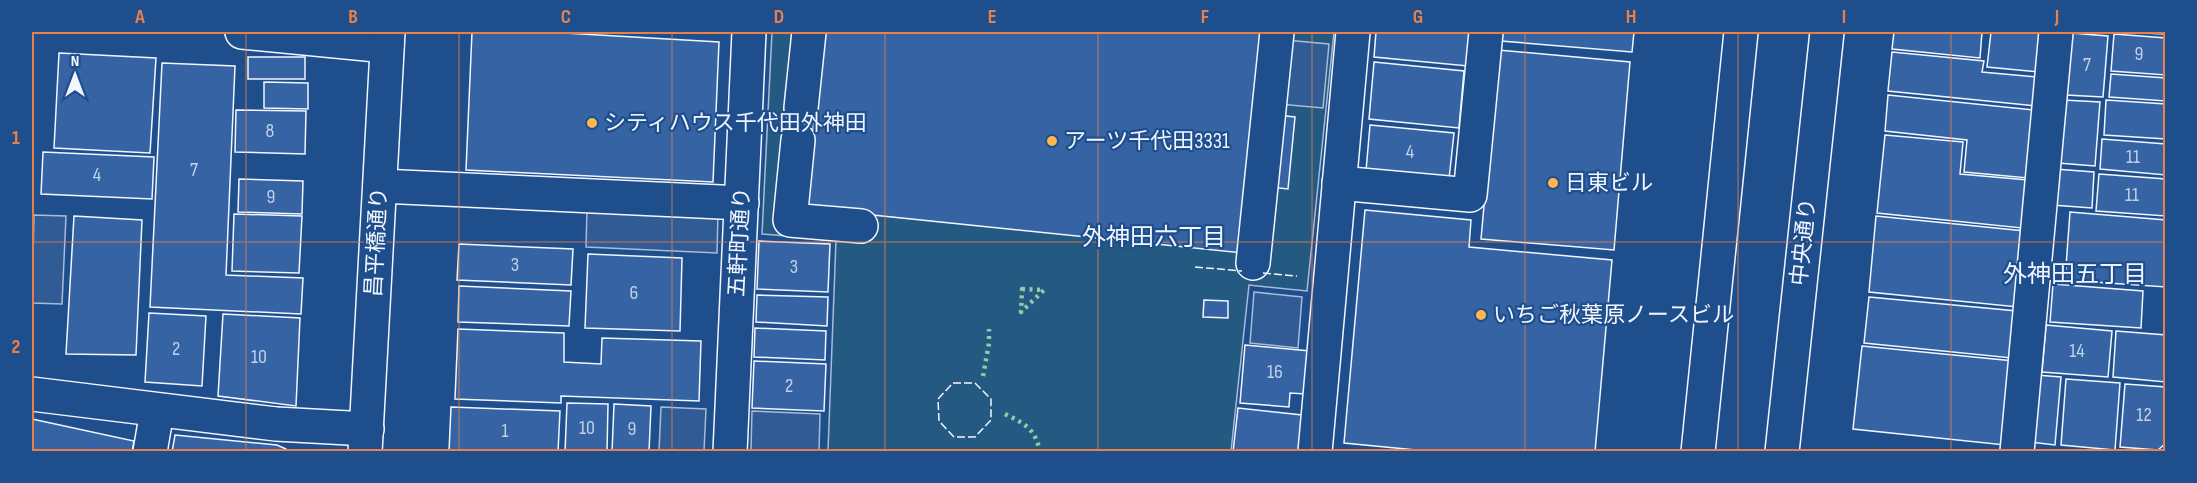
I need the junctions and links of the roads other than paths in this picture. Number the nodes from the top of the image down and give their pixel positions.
1 (242, 32) edge
2 (749, 32) edge
3 (809, 32) edge
4 (1277, 32) edge
5 (1353, 32) edge
6 (1486, 32) edge
7 (1741, 32) edge
8 (1827, 32) edge
9 (2056, 32) edge
10 (388, 39) edge
11 (801, 108) dead end
12 (798, 140) dead end
13 (1339, 183) junction
14 (380, 186) junction
15 (742, 203) junction
16 (861, 226) dead end
17 (1253, 263) dead end
18 (32, 394) edge
19 (157, 411) junction
20 (366, 440) edge
21 (150, 452) edge
22 (730, 452) edge
23 (1315, 452) edge
24 (1698, 452) edge
25 (1782, 452) edge
26 (2018, 452) edge

1 - 10 street
2 - 15 street, 五軒町通り
3 - 11 street
4 - 17 street
5 - 13 street
6 - 13 street
7 - 24 street
8 - 25 street, 中央通り
9 - 26 street
10 - 14 street, 昌平橋通り
12 - 16 street
13 - 23 street
14 - 15 street
14 - 20 street, 昌平橋通り
15 - 22 street, 五軒町通り
18 - 19 street
19 - 20 street
19 - 21 street

